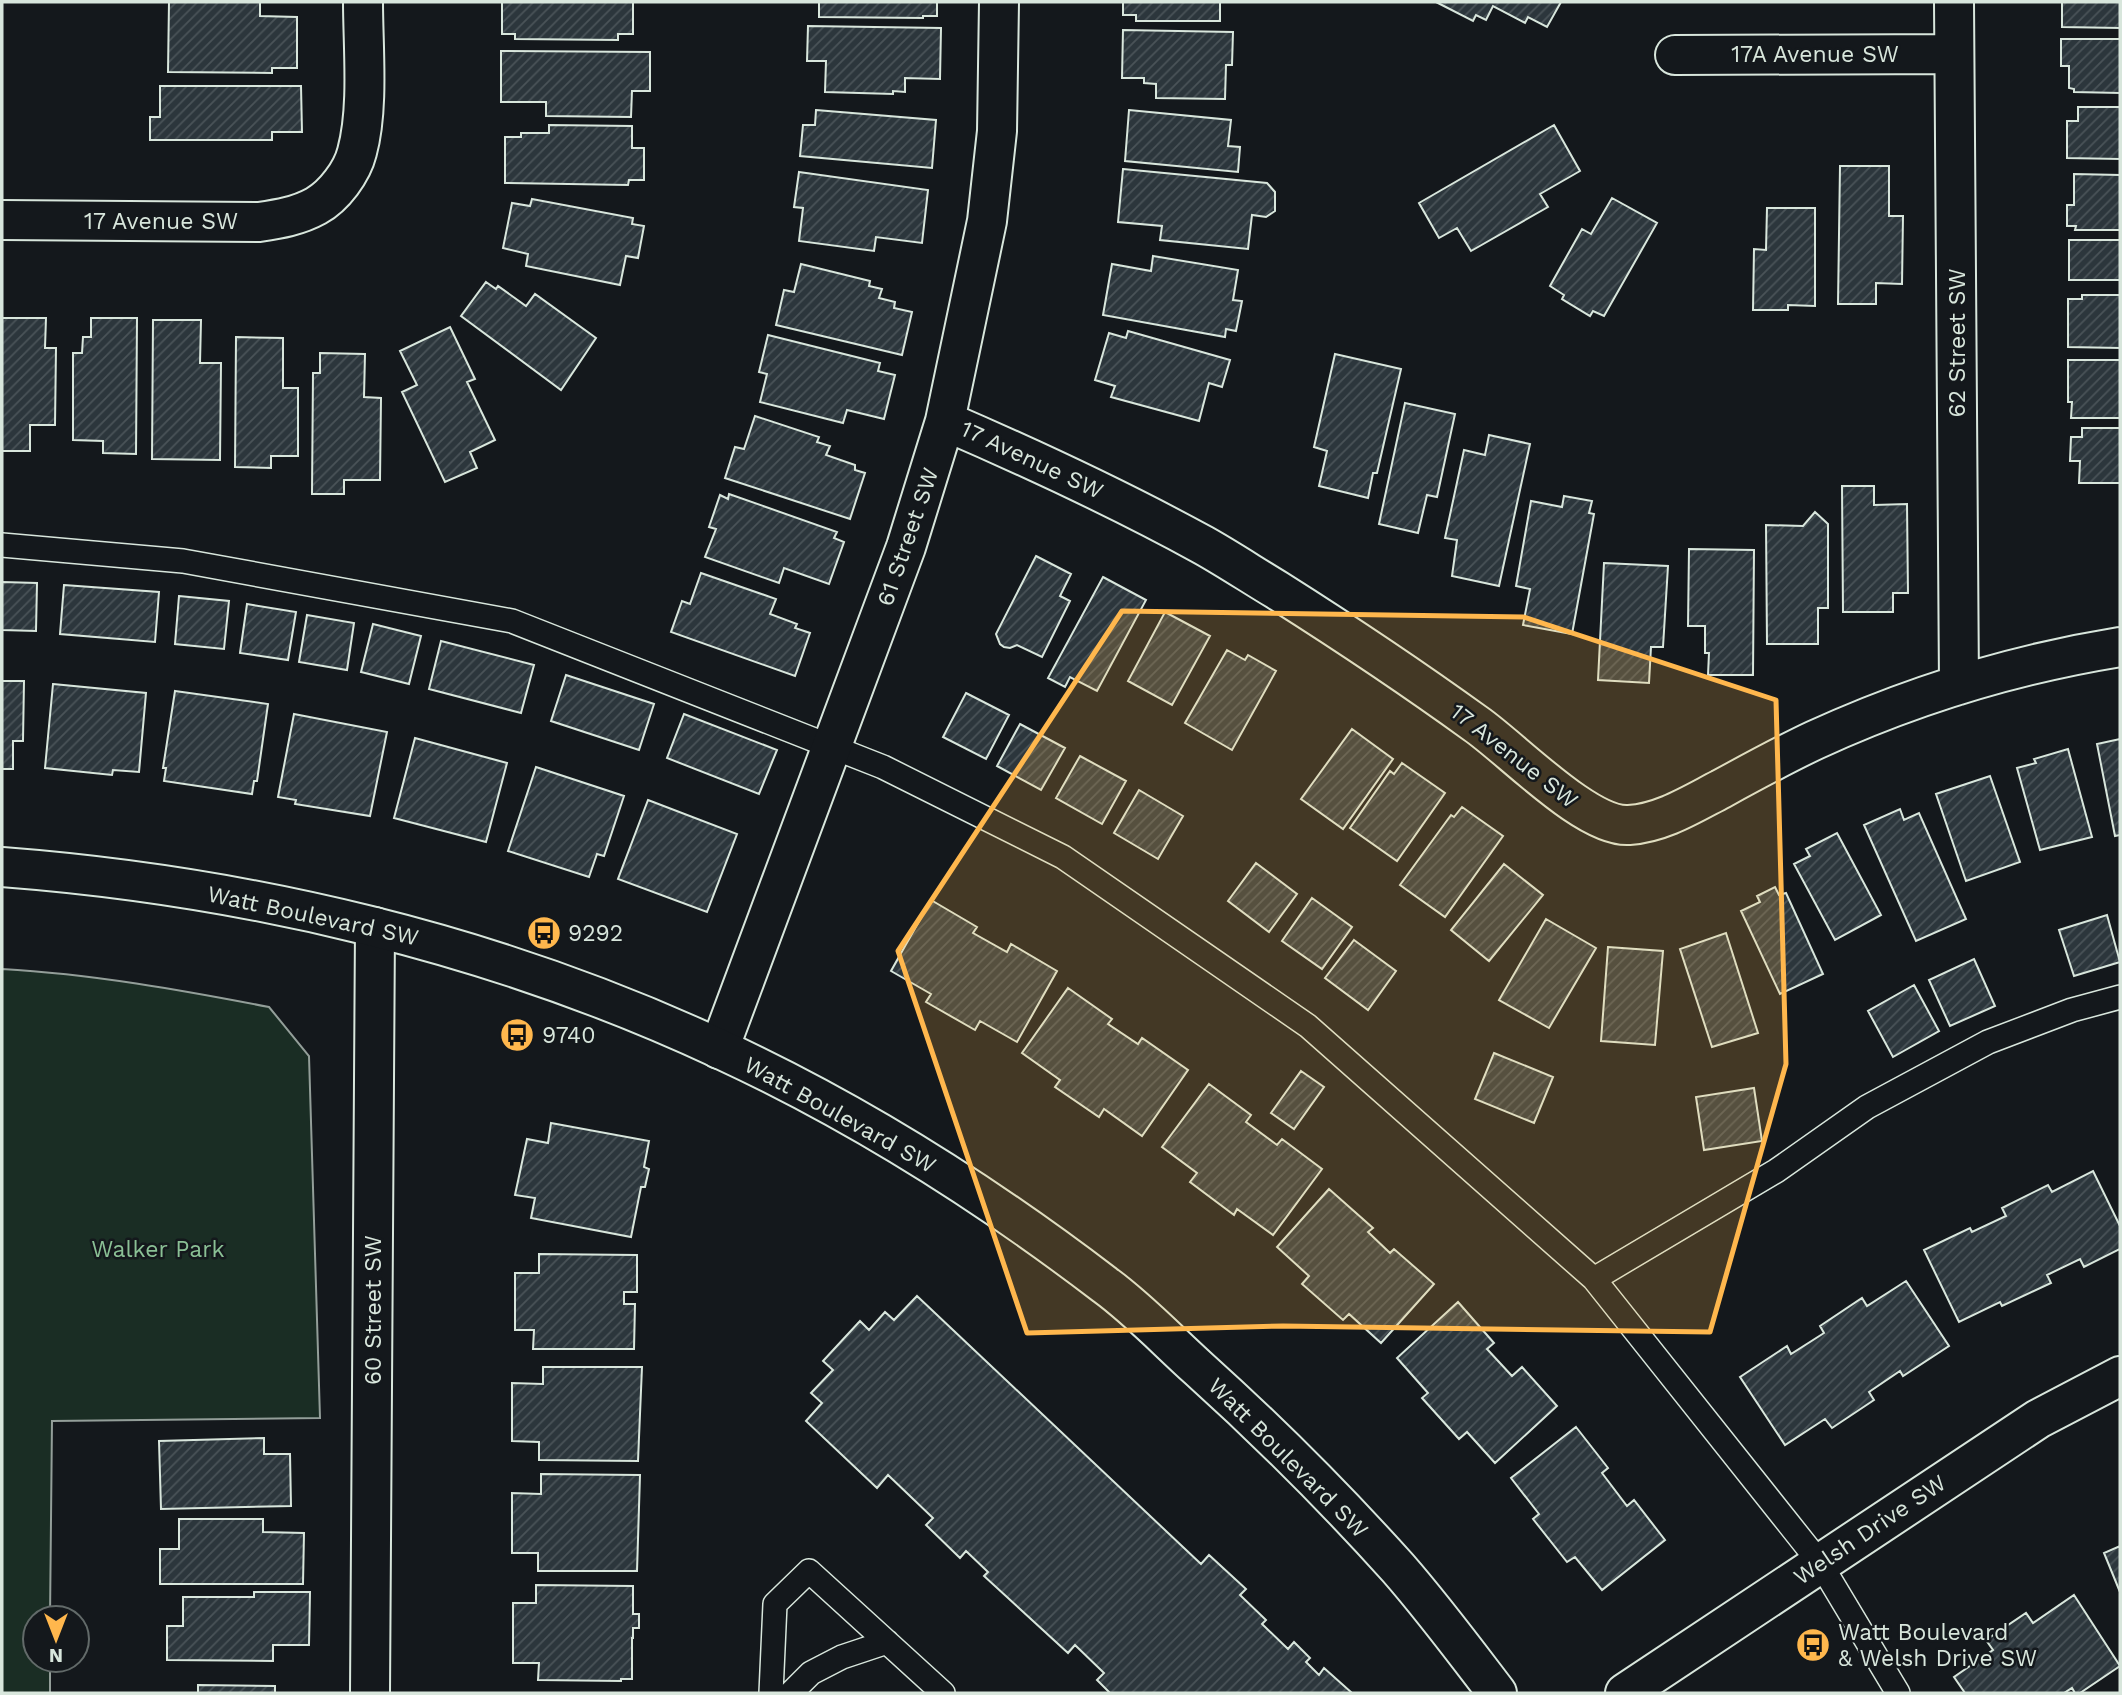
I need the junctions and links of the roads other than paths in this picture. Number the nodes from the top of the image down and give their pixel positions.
1 (363, 2) edge
2 (999, 2) edge
3 (1954, 2) edge
4 (1954, 54) junction
5 (1675, 55) dead end
6 (2, 220) edge
7 (945, 421) junction
8 (2, 545) edge
9 (2120, 647) edge
10 (1959, 685) junction
11 (832, 746) junction
12 (2, 867) edge
13 (375, 927) junction
14 (2120, 997) edge
15 (719, 1049) junction
16 (1594, 1279) junction
17 (2120, 1376) edge
18 (1820, 1563) junction
19 (887, 1642) junction
20 (370, 1693) edge
21 (771, 1693) edge
22 (791, 1693) edge
23 (943, 1693) edge
24 (1497, 1693) edge
25 (1625, 1693) edge
26 (1898, 1693) edge

1 - 6 street, 17 Avenue SW
2 - 7 street, 61 Street SW
3 - 4 street, 62 Street SW
4 - 5 street, 17A Avenue SW
4 - 10 street, 62 Street SW
7 - 10 street, 17 Avenue SW
7 - 11 street, 61 Street SW
8 - 11 lane
9 - 10 street, 17 Avenue SW
11 - 15 street, 61 Street SW
11 - 16 lane
12 - 13 street, Watt Boulevard SW
13 - 15 street, Watt Boulevard SW
13 - 20 street, 60 Street SW
14 - 16 lane
15 - 24 street, Watt Boulevard SW
16 - 18 lane
17 - 18 street, Welsh Drive SW
18 - 25 street, Welsh Drive SW
18 - 26 lane
19 - 21 lane
19 - 22 lane
19 - 23 lane

